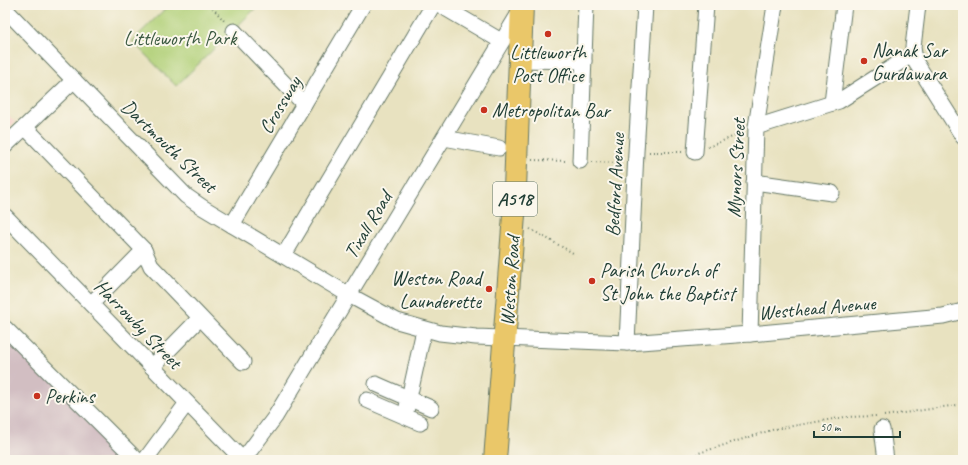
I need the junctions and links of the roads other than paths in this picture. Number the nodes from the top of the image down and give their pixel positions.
1 (363, 5) edge
2 (434, 5) edge
3 (440, 5) edge
4 (586, 5) edge
5 (645, 5) edge
6 (706, 5) edge
7 (775, 5) edge
8 (844, 5) edge
9 (918, 5) edge
10 (522, 6) edge
11 (5, 9) edge
12 (234, 31) road end
13 (501, 41) junction
14 (913, 54) junction
15 (522, 60) junction
16 (584, 61) junction
17 (74, 80) junction
18 (832, 103) junction
19 (304, 104) junction
20 (25, 127) junction
21 (756, 127) junction
22 (963, 137) edge
23 (444, 138) junction
24 (5, 146) edge
25 (499, 148) dead end
26 (695, 152) dead end
27 (580, 161) dead end
28 (754, 182) junction
29 (832, 193) dead end
30 (5, 216) edge
31 (232, 225) junction
32 (144, 250) junction
33 (284, 255) junction
34 (349, 295) junction
35 (91, 304) junction
36 (963, 311) edge
37 (200, 318) junction
38 (5, 328) edge
39 (424, 330) junction
40 (750, 334) junction
41 (506, 337) junction
42 (627, 343) junction
43 (243, 362) dead end
44 (152, 367) junction
45 (376, 384) dead end
46 (408, 398) junction
47 (367, 400) dead end
48 (187, 403) junction
49 (431, 408) dead end
50 (404, 416) junction
51 (420, 422) dead end
52 (882, 429) dead end
53 (137, 460) edge
54 (145, 460) edge
55 (243, 460) edge
56 (495, 460) edge
57 (886, 460) edge

1 - 19 street, Crossway
2 - 33 street
3 - 13 street
4 - 16 street
5 - 42 street, Bedford Avenue
6 - 26 street
7 - 21 street, Mynors Street
8 - 18 street
9 - 14 street
10 - 13 street, Tixall Road
10 - 15 highway, Weston Road / A518
11 - 17 street, Dartmouth Street
12 - 19 street
13 - 23 street, Tixall Road
14 - 18 street
14 - 22 street
15 - 16 street
15 - 41 highway, Weston Road / A518
16 - 27 street
17 - 20 street
17 - 31 street, Dartmouth Street
18 - 21 street
19 - 31 street, Crossway
20 - 24 street
20 - 32 street
21 - 28 street, Mynors Street
23 - 25 street
23 - 34 street, Tixall Road
28 - 29 street
28 - 40 street, Mynors Street
30 - 35 street, Harrowby Street
31 - 33 street, Dartmouth Street
32 - 35 street
32 - 37 street
33 - 34 street, Dartmouth Street
34 - 39 street, Dartmouth Street
34 - 55 street, Tixall Road
35 - 44 street, Harrowby Street
36 - 40 street, Westhead Avenue
37 - 43 street
37 - 44 street
38 - 53 street
39 - 41 street, Westhead Avenue
39 - 46 street
40 - 42 street, Westhead Avenue
41 - 42 street, Westhead Avenue
41 - 56 highway, Weston Road / A518
44 - 48 street, Harrowby Street
45 - 46 street
46 - 49 street
46 - 50 street
47 - 50 street
48 - 54 street
48 - 55 street, Harrowby Street
50 - 51 street
52 - 57 street

